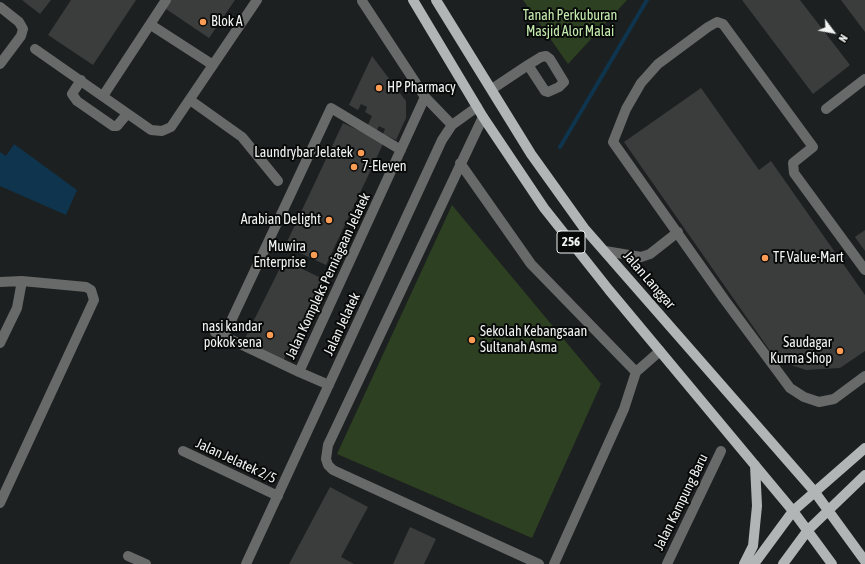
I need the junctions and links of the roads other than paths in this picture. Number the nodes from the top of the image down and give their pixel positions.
1 (166, 0) edge
2 (257, 0) edge
3 (414, 0) edge
4 (436, 0) edge
5 (362, 1) edge
6 (0, 7) edge
7 (151, 25) junction
8 (35, 48) dead end
9 (0, 64) edge
10 (213, 65) junction
11 (528, 65) dead end
12 (865, 79) edge
13 (81, 80) junction
14 (492, 89) junction
15 (103, 96) junction
16 (425, 97) junction
17 (190, 100) junction
18 (477, 107) junction
19 (826, 109) dead end
20 (127, 114) junction
21 (483, 117) junction
22 (452, 125) junction
23 (400, 150) junction
24 (460, 163) junction
25 (278, 181) dead end
26 (678, 232) junction
27 (605, 251) junction
28 (865, 270) edge
29 (22, 281) junction
30 (0, 282) edge
31 (0, 344) edge
32 (660, 351) junction
33 (299, 372) junction
34 (636, 372) junction
35 (865, 376) edge
36 (329, 385) junction
37 (865, 448) edge
38 (183, 451) dead end
39 (721, 451) dead end
40 (755, 465) junction
41 (865, 475) edge
42 (814, 491) junction
43 (278, 496) junction
44 (0, 503) edge
45 (828, 509) junction
46 (793, 512) junction
47 (808, 530) junction
48 (128, 556) dead end
49 (865, 561) edge
50 (533, 563) edge
51 (146, 564) edge
52 (246, 564) edge
53 (554, 564) edge
54 (667, 564) edge
55 (744, 564) edge
56 (754, 564) edge
57 (783, 564) edge
58 (832, 564) edge

1 - 7 street
2 - 10 street
3 - 18 main road, 256
4 - 14 main road, Jalan Langgar / 256
5 - 16 street
6 - 9 street
7 - 10 street
7 - 15 street
8 - 13 street
10 - 17 street
11 - 14 street
12 - 19 street
13 - 15 street
13 - 20 street
14 - 27 main road, Jalan Langgar / 256
15 - 20 street
16 - 22 street
16 - 23 street, Jalan Kompleks Perniagaan Jelatek
17 - 20 street
17 - 25 street
18 - 21 main road, 256
18 - 22 street, Jalan Jelatek
21 - 24 street
21 - 32 main road, 256
22 - 36 street, Jalan Jelatek
23 - 33 street, Jalan Kompleks Perniagaan Jelatek
23 - 33 street
24 - 34 street
24 - 50 street
26 - 27 street
26 - 28 street
26 - 35 street
27 - 42 main road, Jalan Langgar / 256
29 - 30 street
29 - 31 street
29 - 44 street
32 - 34 street
32 - 40 main road, 256
33 - 36 street, Jalan Kompleks Perniagaan Jelatek
34 - 53 street
36 - 43 street, Jalan Jelatek
37 - 42 main road
38 - 43 street, Jalan Jelatek 2/5
39 - 54 street, Jalan Kampung Baru
40 - 46 main road, 256
40 - 55 main road
41 - 45 main road
42 - 45 main road, Jalan Langgar / 256
42 - 46 main road
43 - 52 street, Jalan Jelatek
45 - 47 main road
45 - 49 main road, Jalan Langgar / 256
46 - 47 main road, 256
46 - 56 main road
47 - 57 main road
47 - 58 main road, 256
48 - 51 street

